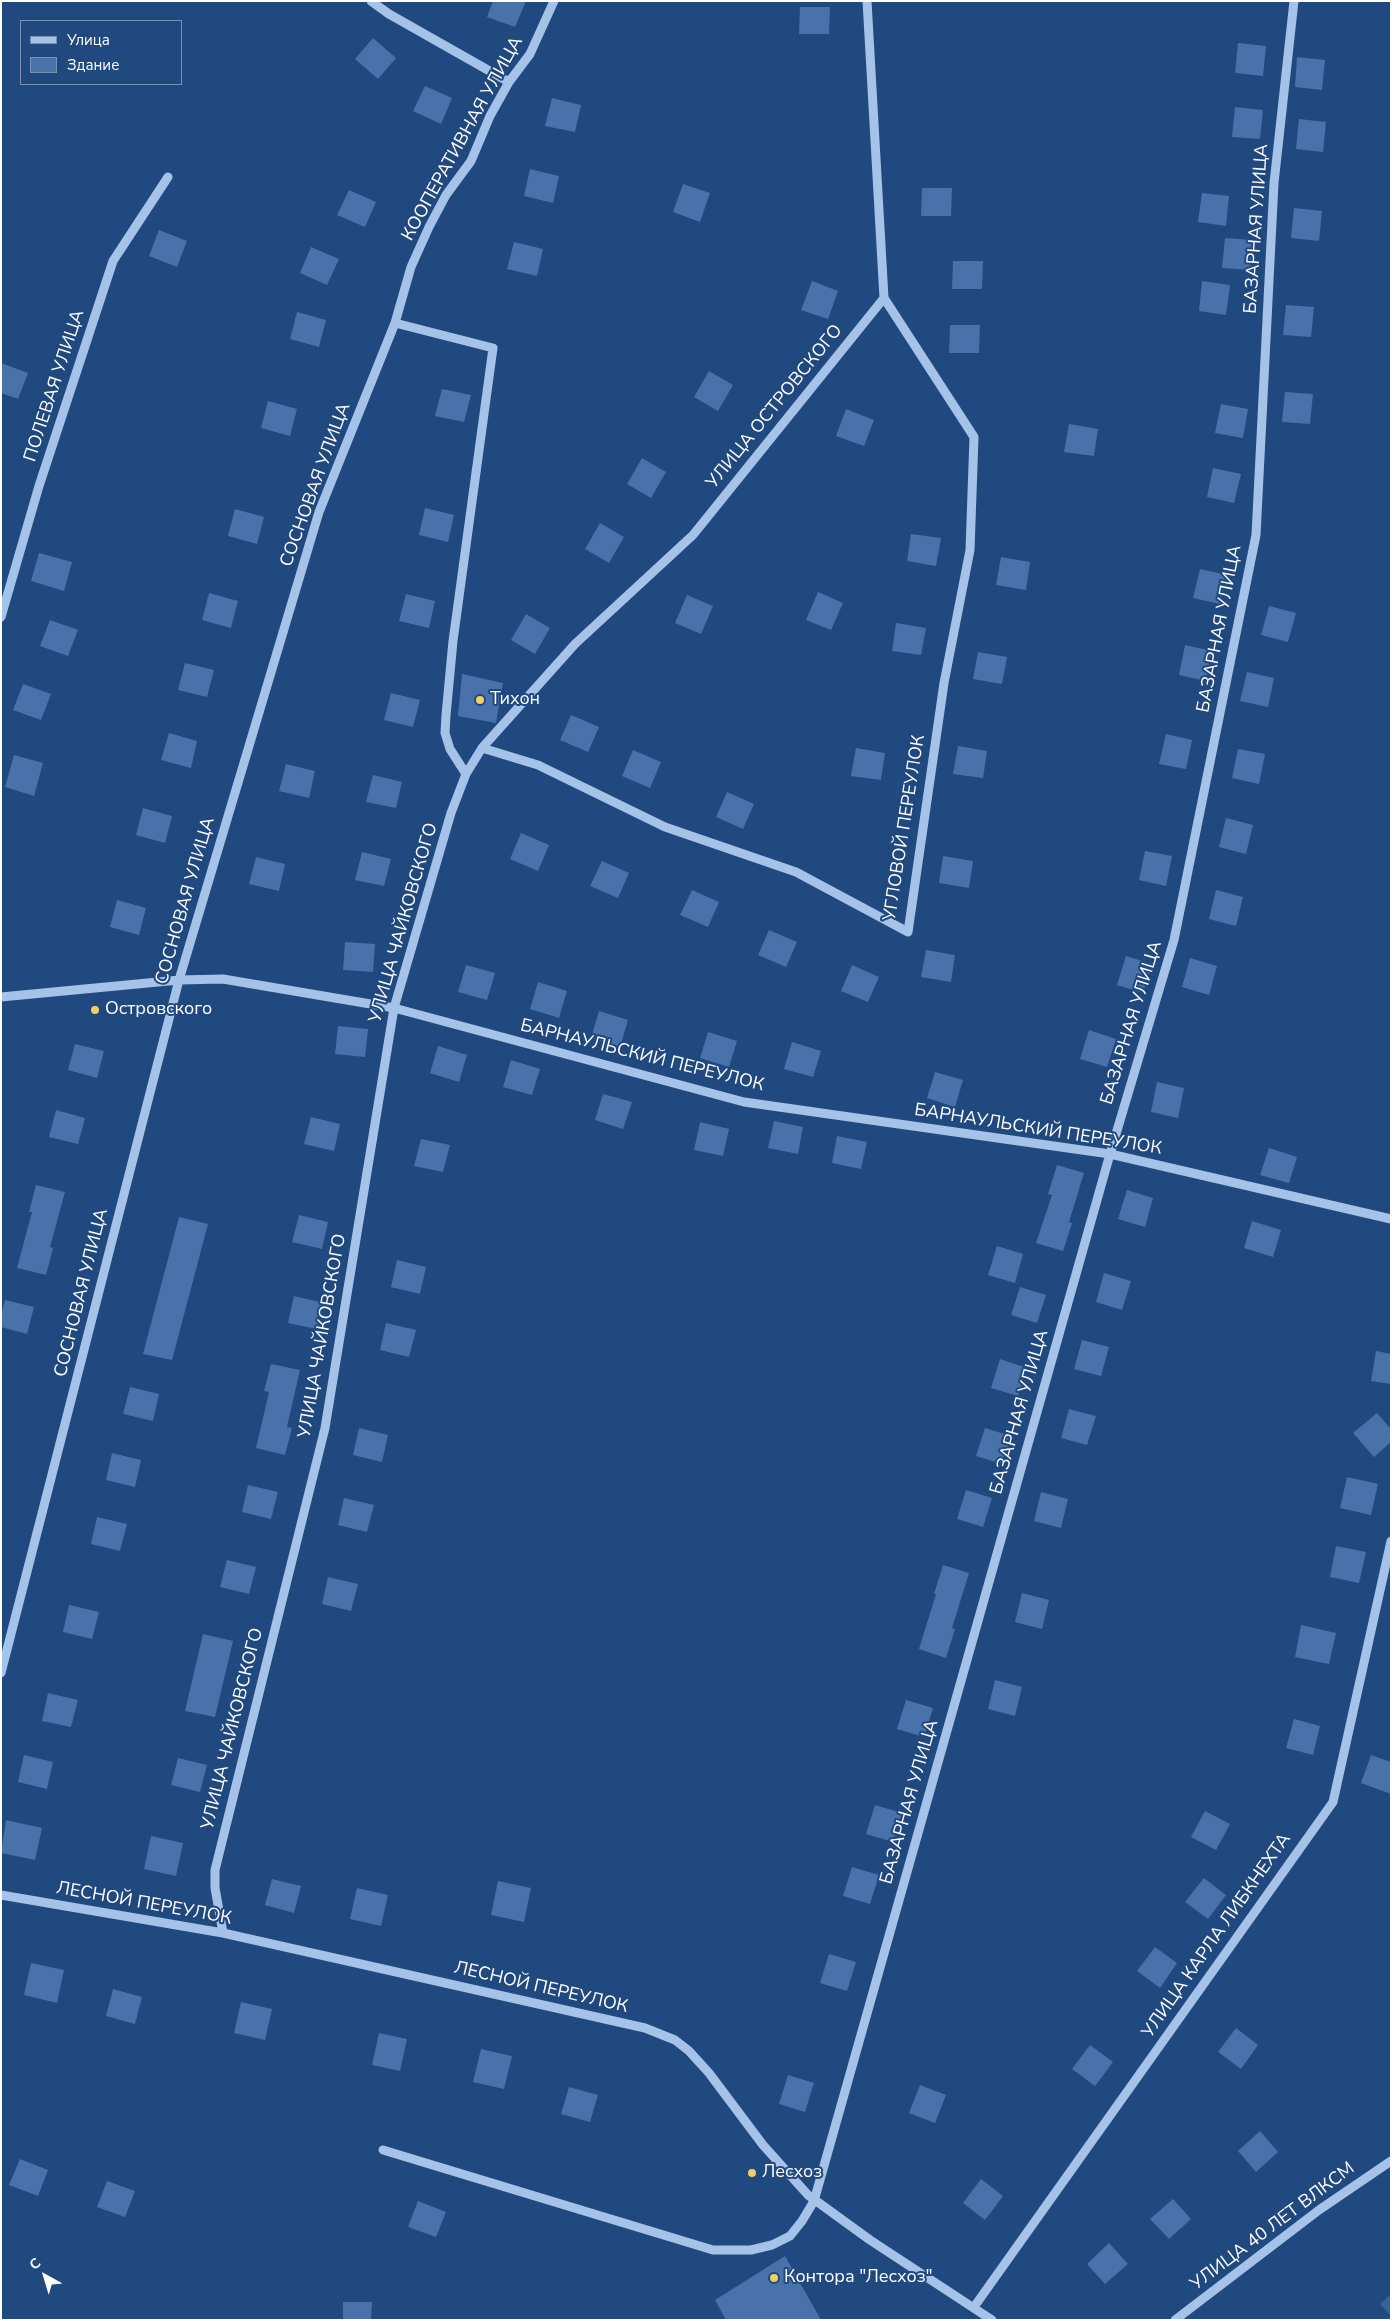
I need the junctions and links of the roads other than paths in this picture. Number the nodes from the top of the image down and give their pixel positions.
1 (371, 1) edge
2 (554, 1) edge
3 (867, 1) edge
4 (1294, 1) edge
5 (509, 82) junction
6 (168, 178) dead end
7 (884, 298) junction
8 (395, 323) junction
9 (1, 617) edge
10 (482, 748) junction
11 (466, 774) junction
12 (179, 980) junction
13 (1, 997) edge
14 (394, 1008) junction
15 (1110, 1154) junction
16 (1391, 1219) edge
17 (1391, 1541) edge
18 (1, 1673) edge
19 (1, 1895) edge
20 (223, 1933) junction
21 (383, 2150) dead end
22 (1391, 2161) edge
23 (814, 2201) junction
24 (974, 2307) junction
25 (992, 2320) edge
26 (1175, 2320) edge

1 - 5 street
2 - 5 street, КООПЕРАТИВНАЯ УЛИЦА
3 - 7 street
4 - 15 street, БАЗАРНАЯ УЛИЦА
5 - 8 street, КООПЕРАТИВНАЯ УЛИЦА
6 - 9 street, ПОЛЕВАЯ УЛИЦА
7 - 10 street, УЛИЦА ОСТРОВСКОГО
7 - 10 street, УГЛОВОЙ ПЕРЕУЛОК
8 - 11 street
8 - 12 street, СОСНОВАЯ УЛИЦА
10 - 11 street, УЛИЦА ЧАЙКОВСКОГО
11 - 14 street, УЛИЦА ЧАЙКОВСКОГО
12 - 13 street, БАРНАУЛЬСКИЙ ПЕРЕУЛОК
12 - 14 street, БАРНАУЛЬСКИЙ ПЕРЕУЛОК
12 - 18 street, СОСНОВАЯ УЛИЦА
14 - 15 street, БАРНАУЛЬСКИЙ ПЕРЕУЛОК
14 - 20 street, УЛИЦА ЧАЙКОВСКОГО
15 - 16 street, БАРНАУЛЬСКИЙ ПЕРЕУЛОК
15 - 23 street, БАЗАРНАЯ УЛИЦА
17 - 24 street, УЛИЦА КАРЛА ЛИБКНЕХТА
19 - 20 street, ЛЕСНОЙ ПЕРЕУЛОК
20 - 23 street, ЛЕСНОЙ ПЕРЕУЛОК
21 - 23 street, БАЗАРНАЯ УЛИЦА
22 - 26 street, УЛИЦА 40 ЛЕТ ВЛКСМ
23 - 24 street, ЛЕСНОЙ ПЕРЕУЛОК
24 - 25 street, ЛЕСНОЙ ПЕРЕУЛОК

